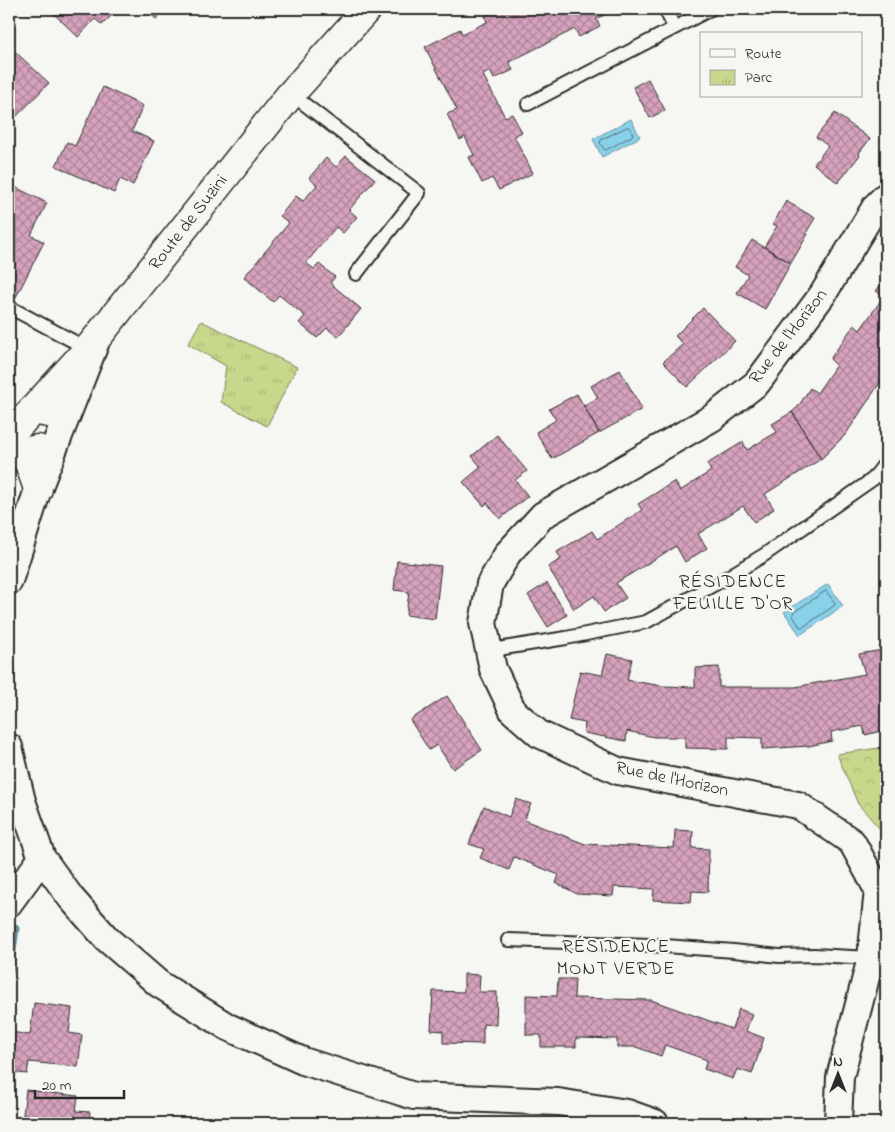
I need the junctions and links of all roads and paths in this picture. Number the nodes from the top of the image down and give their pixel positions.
1 (367, 9) edge
2 (665, 9) edge
3 (711, 9) edge
4 (674, 27) junction
5 (290, 95) junction
6 (528, 104) dead end
7 (886, 196) edge
8 (356, 274) dead end
9 (9, 307) edge
10 (93, 344) junction
11 (32, 410) junction
12 (66, 416) junction
13 (13, 448) edge
14 (50, 456) junction
15 (886, 462) edge
16 (38, 489) junction
17 (9, 581) edge
18 (490, 652) junction
19 (9, 747) edge
20 (42, 858) junction
21 (9, 903) edge
22 (508, 940) dead end
23 (871, 958) junction
24 (655, 1123) edge
25 (838, 1123) edge

1 - 5 street, Route de Suzini
2 - 4 lane
3 - 4 lane
4 - 6 lane
5 - 8 lane
5 - 10 street, Route de Suzini
7 - 18 street, Rue de l'Horizon
9 - 10 lane
10 - 11 street, Route de Suzini
10 - 12 street
11 - 12 street
11 - 13 street, Route de Suzini
12 - 14 street
13 - 14 street
13 - 16 street
14 - 16 street
15 - 18 lane
16 - 17 street
18 - 23 street, Rue de l'Horizon
19 - 20 street
20 - 21 street
20 - 24 street
22 - 23 lane
23 - 25 street, Rue de l'Horizon

